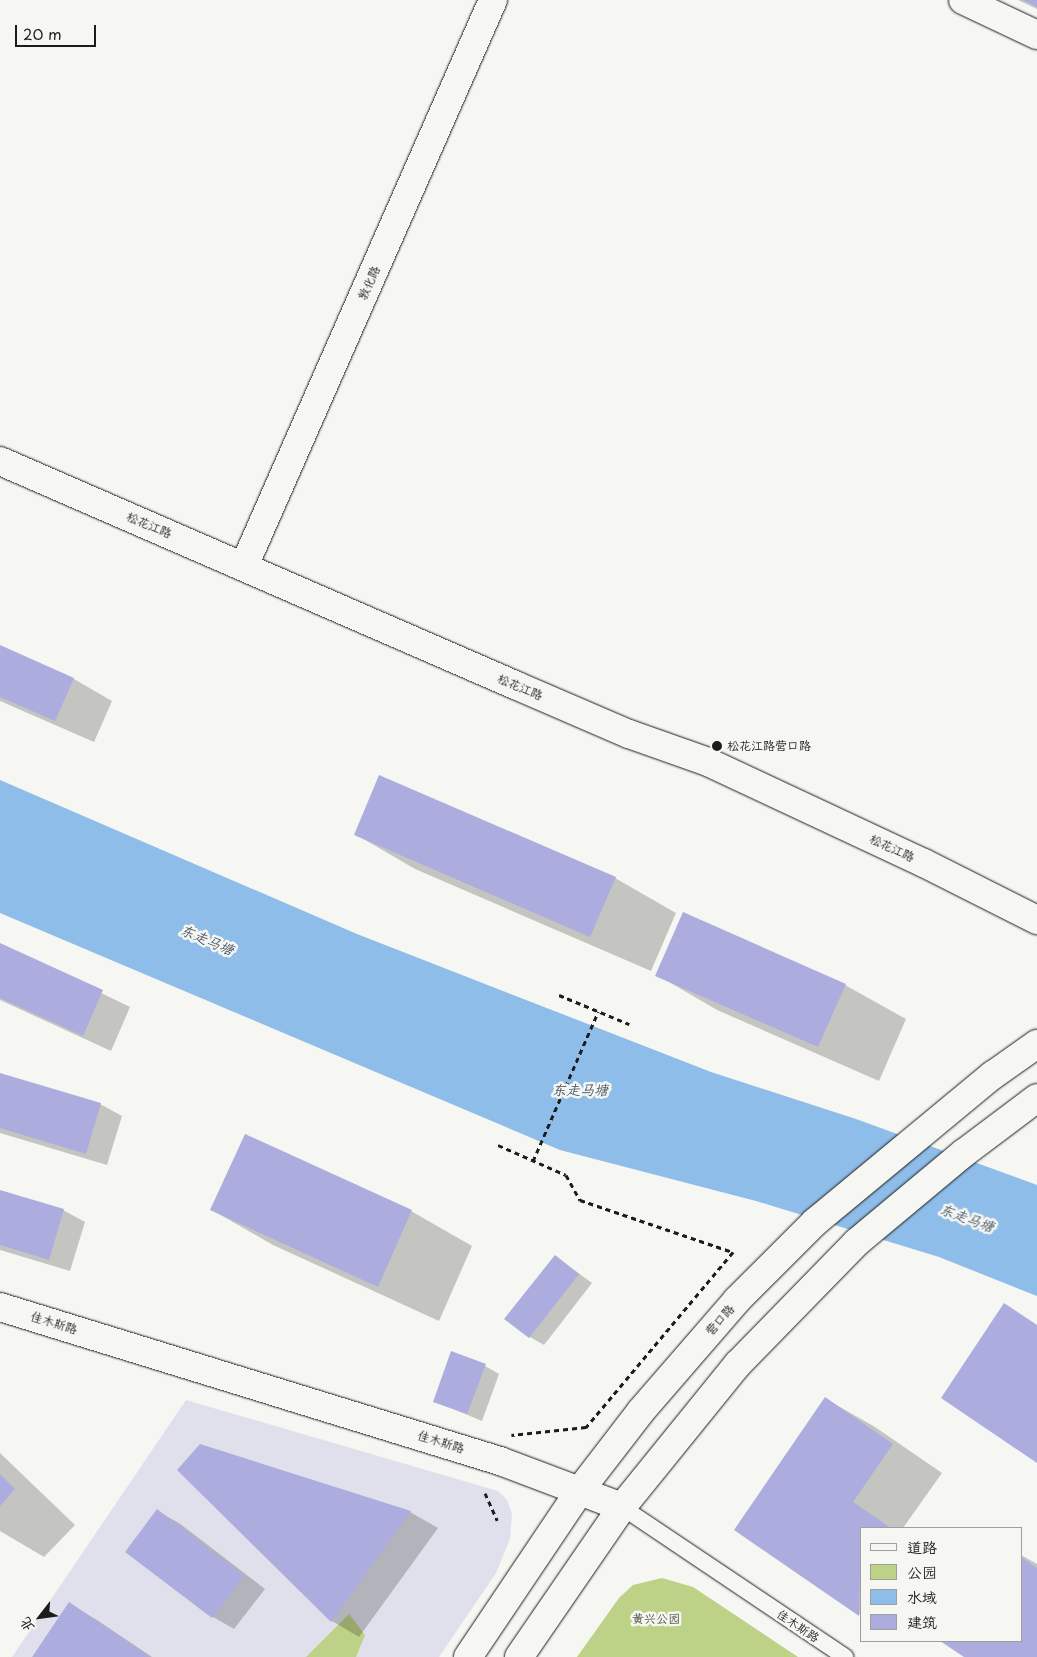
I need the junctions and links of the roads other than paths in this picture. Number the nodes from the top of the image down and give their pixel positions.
1 (493, 0) edge
2 (963, 0) edge
3 (1037, 35) edge
4 (0, 461) edge
5 (244, 566) junction
6 (1037, 920) edge
7 (1037, 1044) edge
8 (1037, 1098) edge
9 (0, 1306) edge
10 (581, 1489) junction
11 (622, 1507) junction
12 (468, 1657) edge
13 (519, 1657) edge
14 (845, 1657) edge

1 - 5 main road, 敦化路
2 - 3 main road
4 - 5 main road, 松花江路
5 - 6 main road, 松花江路
7 - 10 main road, 营口路
8 - 11 main road
9 - 10 main road, 佳木斯路
10 - 11 main road, 佳木斯路
10 - 12 main road, 营口路
11 - 13 main road
11 - 14 lane, 佳木斯路

